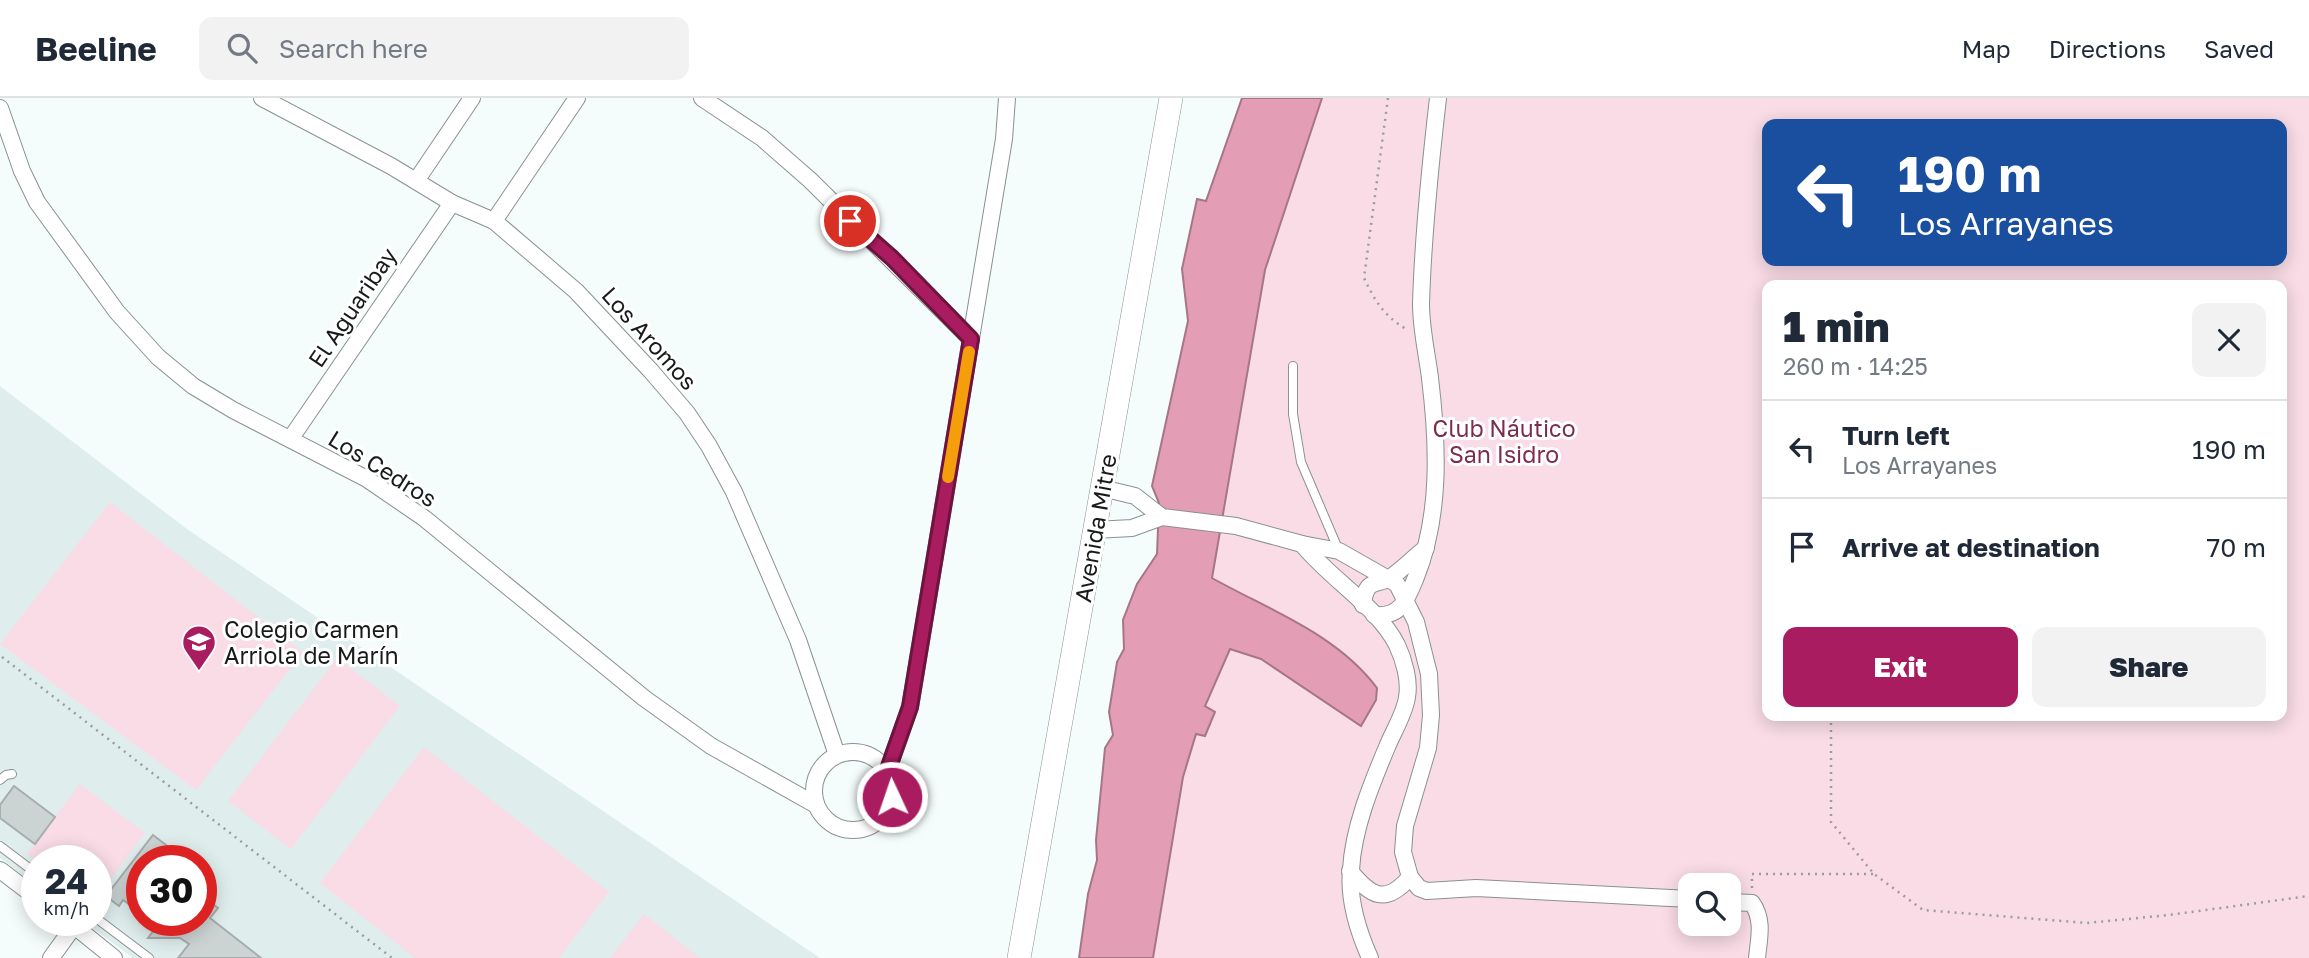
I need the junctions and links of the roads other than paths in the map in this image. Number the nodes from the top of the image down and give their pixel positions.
1 (262, 98) edge
2 (472, 98) edge
3 (577, 98) edge
4 (702, 98) edge
5 (1007, 98) edge
6 (1171, 98) edge
7 (1438, 98) edge
8 (0, 108) edge
9 (416, 181) junction
10 (452, 203) junction
11 (494, 221) junction
12 (971, 339) junction
13 (1293, 366) dead end
14 (291, 438) junction
15 (1102, 488) junction
16 (1166, 517) junction
17 (1095, 530) junction
18 (1301, 544) junction
19 (1426, 548) junction
20 (1339, 551) junction
21 (1389, 579) junction
22 (1407, 601) junction
23 (1368, 610) junction
24 (837, 755) junction
25 (887, 772) junction
26 (12, 774) dead end
27 (0, 780) edge
28 (816, 805) junction
29 (0, 846) edge
30 (21, 862) edge
31 (0, 870) edge
32 (1350, 871) junction
33 (1410, 877) junction
34 (21, 886) edge
35 (1678, 899) edge
36 (1741, 903) edge
37 (112, 930) edge
38 (63, 936) edge
39 (86, 936) edge
40 (51, 958) edge
41 (114, 958) edge
42 (149, 958) edge
43 (1019, 958) edge
44 (1370, 958) edge
45 (1757, 958) edge

1 - 9 street, Los Aromos
2 - 9 street
3 - 11 street
4 - 12 street
5 - 12 street
6 - 15 street, Avenida Mitre
7 - 19 street
8 - 14 street, Los Cedros
9 - 10 street, Los Aromos
10 - 11 street, Los Aromos
10 - 14 street, El Aguaribay
11 - 24 street, Los Aromos
12 - 25 street
13 - 20 lane
14 - 28 street, Los Cedros
15 - 16 street
15 - 17 street, Avenida Mitre
16 - 17 street
16 - 18 street
17 - 43 street, Avenida Mitre
18 - 20 street
18 - 23 street
19 - 21 street
19 - 22 street
20 - 21 street
21 - 22 street
21 - 23 street
22 - 23 street
22 - 33 street
23 - 32 street
24 - 25 street
24 - 28 street
25 - 28 street, Los Cedros
26 - 27 lane
29 - 30 lane
31 - 34 street
32 - 33 street
32 - 44 street
33 - 35 street
36 - 45 street
37 - 42 lane
38 - 40 street
39 - 41 street

